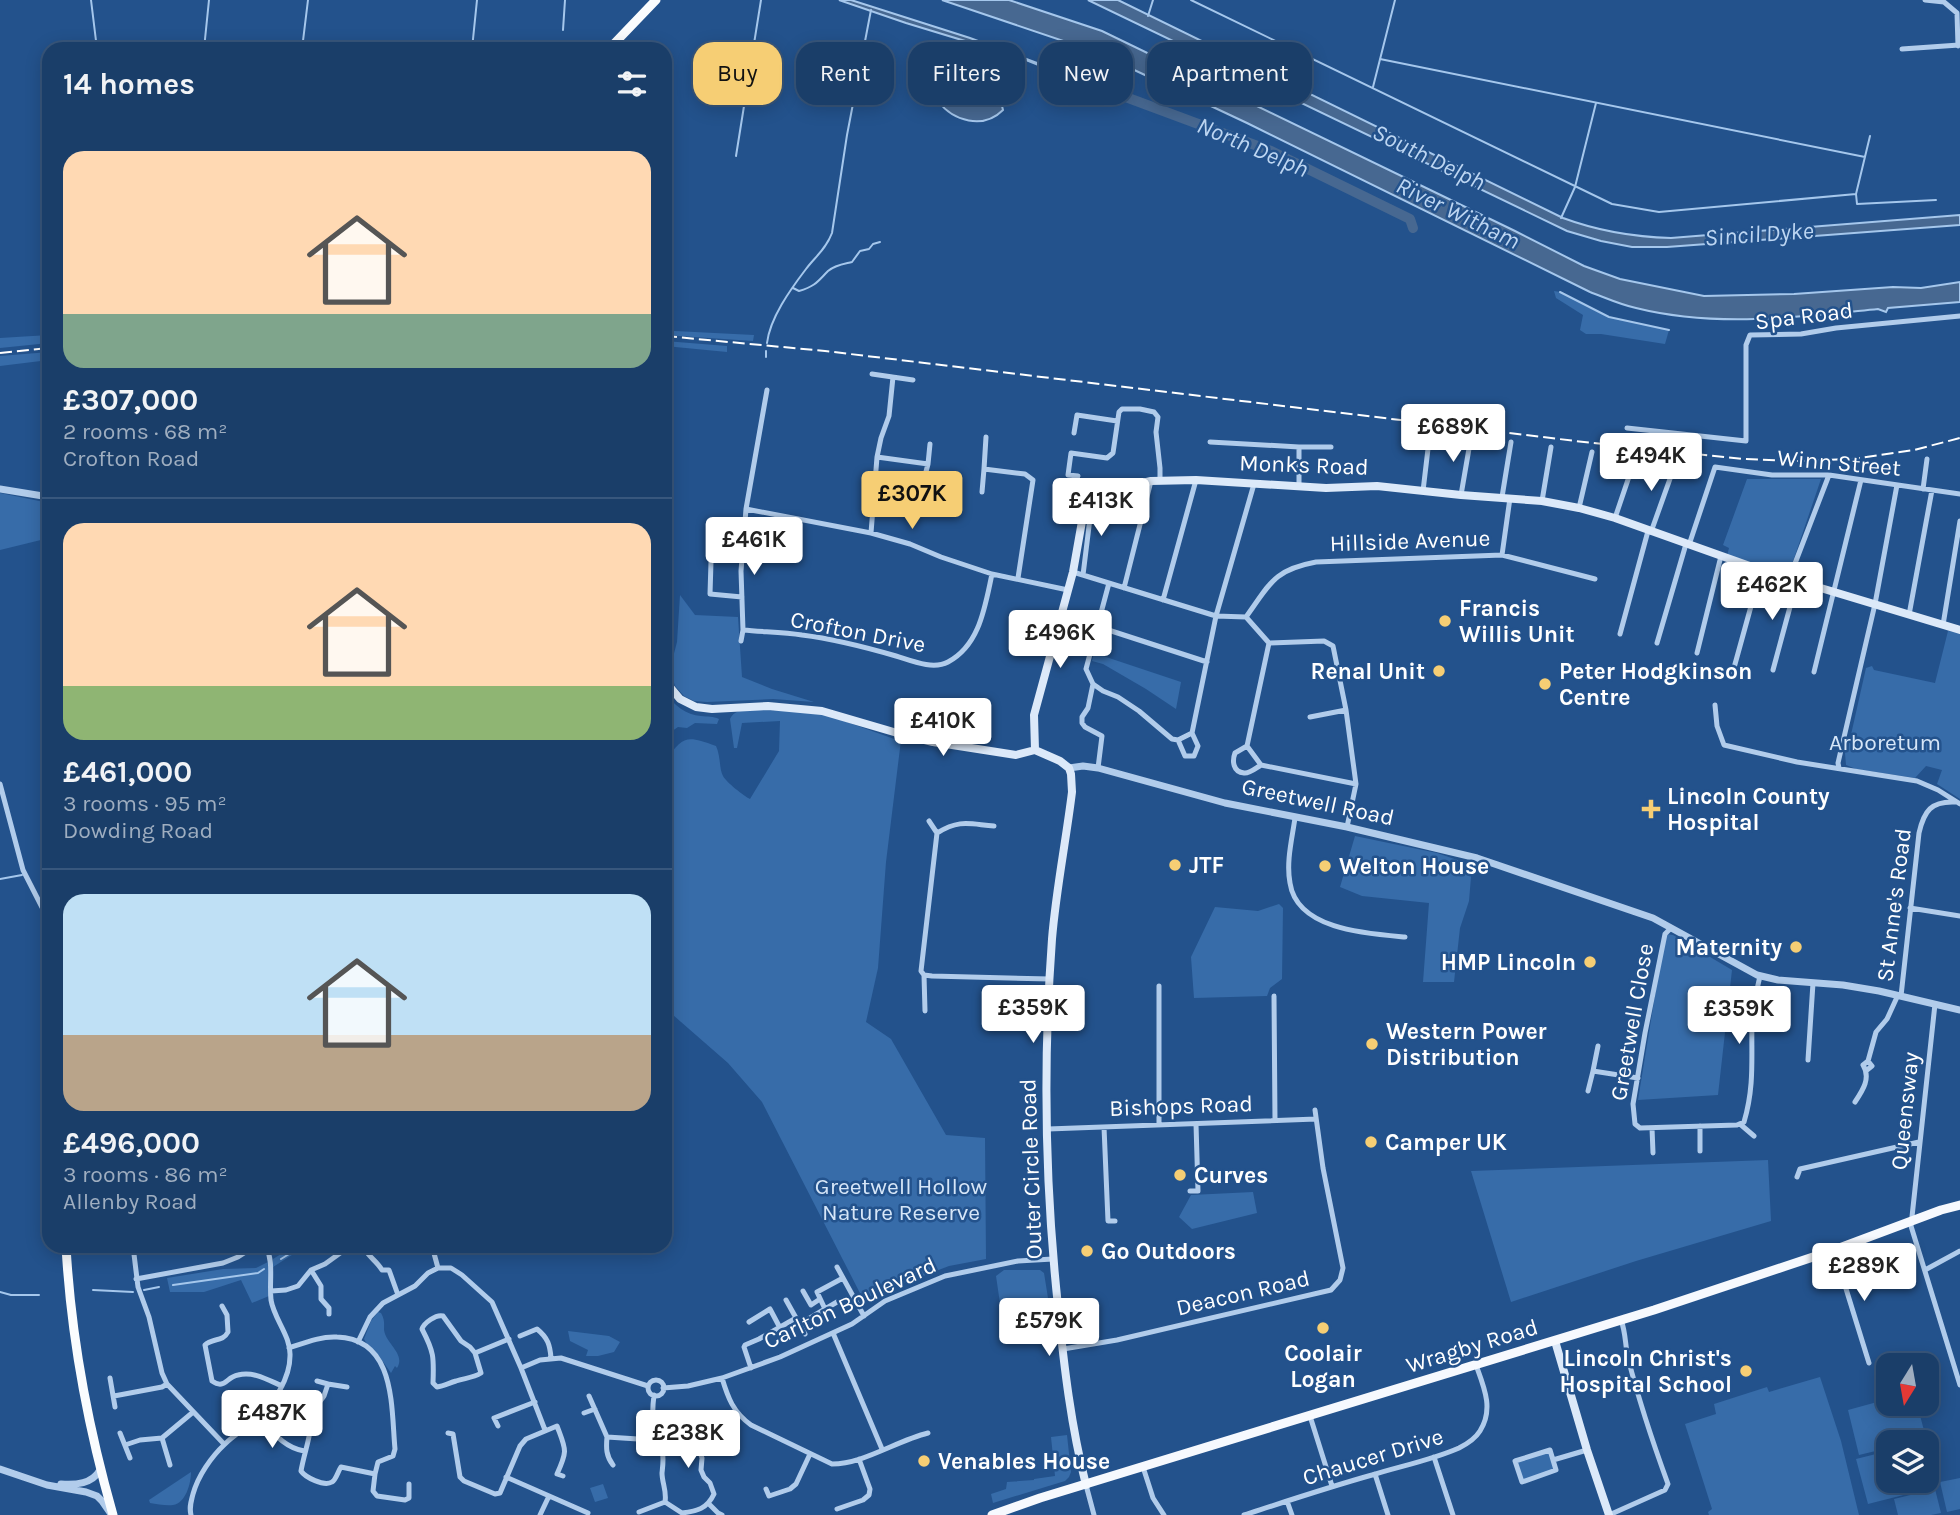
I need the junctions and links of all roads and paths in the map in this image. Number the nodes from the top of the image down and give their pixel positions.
1 (656, 0) edge
2 (1925, 0) edge
3 (617, 42) edge
4 (1959, 45) edge
5 (1902, 49) dead end
6 (1960, 316) edge
7 (872, 374) dead end
8 (893, 377) junction
9 (913, 380) dead end
10 (768, 390) dead end
11 (1117, 421) junction
12 (1627, 428) dead end
13 (1430, 432) dead end
14 (1074, 433) dead end
15 (986, 437) dead end
16 (1471, 437) dead end
17 (1210, 442) dead end
18 (1511, 442) dead end
19 (930, 444) dead end
20 (1299, 447) junction
21 (1331, 447) dead end
22 (1551, 447) dead end
23 (1592, 452) dead end
24 (1636, 456) dead end
25 (877, 457) junction
26 (1927, 459) dead end
27 (1676, 462) dead end
28 (928, 464) junction
29 (984, 469) junction
30 (1829, 475) junction
31 (1077, 476) dead end
32 (1156, 480) junction
33 (1196, 480) junction
34 (1861, 480) junction
35 (1254, 484) junction
36 (1960, 484) edge
37 (1897, 485) junction
38 (1299, 486) junction
39 (922, 487) dead end
40 (0, 489) edge
41 (1923, 489) junction
42 (1932, 490) junction
43 (1423, 491) junction
44 (982, 492) dead end
45 (1959, 494) edge
46 (1461, 495) junction
47 (42, 497) edge
48 (1506, 498) junction
49 (1092, 499) junction
50 (1542, 501) junction
51 (1579, 508) junction
52 (746, 509) junction
53 (1615, 518) junction
54 (1960, 521) edge
55 (1650, 532) junction
56 (871, 533) junction
57 (1687, 545) junction
58 (1502, 555) junction
59 (1721, 556) junction
60 (711, 562) dead end
61 (1761, 570) junction
62 (1073, 572) junction
63 (992, 574) junction
64 (1083, 575) junction
65 (1018, 578) junction
66 (1595, 579) dead end
67 (1793, 580) junction
68 (1109, 583) junction
69 (1124, 588) junction
70 (1068, 590) junction
71 (1834, 592) junction
72 (742, 597) junction
73 (1163, 600) junction
74 (1875, 604) junction
75 (1909, 615) junction
76 (1216, 616) junction
77 (1246, 617) junction
78 (1942, 625) junction
79 (1096, 626) junction
80 (743, 630) junction
81 (1960, 630) edge
82 (1620, 634) dead end
83 (741, 641) dead end
84 (1269, 643) junction
85 (1657, 643) dead end
86 (1697, 653) dead end
87 (1207, 662) junction
88 (1773, 670) dead end
89 (1814, 673) dead end
90 (1732, 674) dead end
91 (1093, 684) junction
92 (672, 689) edge
93 (1715, 705) dead end
94 (1346, 710) junction
95 (1310, 717) dead end
96 (1192, 733) junction
97 (1178, 740) junction
98 (1247, 746) junction
99 (1035, 750) junction
100 (1261, 765) junction
101 (1069, 768) junction
102 (1098, 768) junction
103 (1839, 768) junction
104 (0, 784) edge
105 (1356, 784) junction
106 (1959, 803) edge
107 (1296, 818) junction
108 (929, 821) dead end
109 (994, 826) dead end
110 (1347, 827) junction
111 (937, 833) junction
112 (42, 907) edge
113 (1910, 908) junction
114 (1960, 916) edge
115 (1671, 928) junction
116 (1405, 937) dead end
117 (924, 975) junction
118 (1760, 976) junction
119 (1050, 979) junction
120 (1813, 983) junction
121 (1159, 986) dead end
122 (1900, 995) junction
123 (1274, 996) dead end
124 (1935, 1004) junction
125 (1960, 1010) edge
126 (926, 1011) dead end
127 (1598, 1046) dead end
128 (1808, 1060) dead end
129 (1593, 1070) junction
130 (1638, 1078) junction
131 (1588, 1091) dead end
132 (1855, 1102) dead end
133 (1315, 1110) dead end
134 (1316, 1118) junction
135 (1275, 1120) junction
136 (1742, 1123) junction
137 (1158, 1124) junction
138 (1196, 1124) junction
139 (1700, 1126) junction
140 (1104, 1127) junction
141 (1652, 1128) junction
142 (1048, 1129) junction
143 (1754, 1136) dead end
144 (1919, 1142) junction
145 (1700, 1150) dead end
146 (1653, 1153) dead end
147 (1797, 1177) dead end
148 (1189, 1191) dead end
149 (1960, 1205) edge
150 (1115, 1221) dead end
151 (1911, 1222) junction
152 (1834, 1250) junction
153 (1960, 1251) edge
154 (66, 1253) edge
155 (134, 1253) edge
156 (245, 1253) edge
157 (268, 1253) edge
158 (340, 1253) edge
159 (366, 1253) edge
160 (434, 1253) edge
161 (1053, 1259) junction
162 (837, 1267) dead end
163 (438, 1268) junction
164 (311, 1270) junction
165 (1925, 1270) junction
166 (843, 1278) junction
167 (136, 1279) junction
168 (271, 1291) junction
169 (803, 1292) dead end
170 (398, 1295) junction
171 (820, 1299) junction
172 (786, 1300) dead end
173 (837, 1302) dead end
174 (233, 1306) dead end
175 (825, 1309) junction
176 (329, 1314) dead end
177 (864, 1316) junction
178 (1621, 1320) junction
179 (798, 1321) junction
180 (749, 1322) dead end
181 (779, 1326) junction
182 (833, 1333) junction
183 (805, 1334) dead end
184 (520, 1336) dead end
185 (509, 1339) junction
186 (1555, 1341) junction
187 (358, 1342) junction
188 (289, 1348) junction
189 (1063, 1349) junction
190 (475, 1353) junction
191 (551, 1359) junction
192 (1869, 1363) dead end
193 (1476, 1365) junction
194 (521, 1368) junction
195 (751, 1368) junction
196 (110, 1378) dead end
197 (722, 1378) junction
198 (317, 1381) dead end
199 (167, 1384) junction
200 (328, 1384) junction
201 (1960, 1385) edge
202 (282, 1386) junction
203 (648, 1386) junction
204 (347, 1387) dead end
205 (663, 1388) junction
206 (654, 1395) junction
207 (114, 1396) junction
208 (589, 1396) dead end
209 (535, 1402) junction
210 (116, 1407) dead end
211 (595, 1409) junction
212 (491, 1410) dead end
213 (192, 1413) junction
214 (584, 1413) dead end
215 (1310, 1416) junction
216 (259, 1418) junction
217 (494, 1418) junction
218 (498, 1426) dead end
219 (92, 1429) junction
220 (545, 1430) junction
221 (654, 1432) junction
222 (120, 1433) dead end
223 (448, 1433) dead end
224 (928, 1433) dead end
225 (607, 1437) junction
226 (162, 1438) junction
227 (224, 1444) junction
228 (125, 1445) junction
229 (662, 1449) junction
230 (882, 1449) junction
231 (1587, 1450) junction
232 (304, 1451) junction
233 (810, 1454) junction
234 (1434, 1457) junction
235 (130, 1458) dead end
236 (608, 1459) junction
237 (859, 1459) junction
238 (1553, 1460) junction
239 (602, 1462) dead end
240 (170, 1465) dead end
241 (613, 1465) dead end
242 (1143, 1467) junction
243 (0, 1469) edge
244 (100, 1470) junction
245 (375, 1474) junction
246 (1376, 1474) junction
247 (563, 1476) dead end
248 (506, 1477) junction
249 (40, 1482) junction
250 (409, 1483) dead end
251 (1086, 1485) junction
252 (1332, 1486) junction
253 (766, 1489) dead end
254 (549, 1496) junction
255 (841, 1497) dead end
256 (1287, 1501) junction
257 (665, 1502) junction
258 (709, 1504) junction
259 (845, 1507) junction
260 (837, 1509) dead end
261 (639, 1512) dead end
262 (588, 1513) dead end
263 (681, 1514) edge
264 (114, 1515) edge
265 (191, 1515) edge
266 (540, 1515) edge
267 (722, 1515) edge
268 (992, 1515) edge
269 (1094, 1515) edge
270 (1164, 1515) edge
271 (1244, 1515) edge
272 (1292, 1515) edge
273 (1388, 1515) edge
274 (1453, 1515) edge
275 (1609, 1515) edge

1 - 3 highway
2 - 4 street
4 - 5 street
6 - 12 street, Spa Road
7 - 8 street
8 - 9 street
8 - 25 street
10 - 52 street
11 - 14 street
11 - 31 street
11 - 32 street
13 - 43 street
15 - 29 street
16 - 46 street
17 - 20 street
18 - 48 street
19 - 28 street
20 - 21 street
20 - 38 street
22 - 50 street
23 - 51 street
24 - 53 street
25 - 28 street
25 - 56 street
26 - 41 street
27 - 55 street
28 - 39 street
29 - 44 street
29 - 65 street
30 - 34 street, Winn Street
30 - 57 street, Winn Street
30 - 67 street
32 - 33 main road, Monks Road
32 - 49 main road, Monks Road
32 - 69 street
33 - 35 main road, Monks Road
33 - 73 street
34 - 37 street, Winn Street
34 - 71 street
35 - 38 main road, Monks Road
35 - 76 street
36 - 45 street
37 - 41 street, Winn Street
37 - 74 street
38 - 43 main road, Monks Road
40 - 47 street
41 - 42 street, Winn Street
42 - 45 street, Winn Street
42 - 75 street
43 - 46 main road, Monks Road
46 - 48 main road, Monks Road
48 - 50 main road, Monks Road
48 - 58 street
49 - 62 main road
49 - 64 street
50 - 51 main road, Monks Road
51 - 53 main road, Monks Road
52 - 56 street
52 - 72 street
53 - 55 main road, Monks Road
54 - 78 street
55 - 57 main road, Monks Road
55 - 82 street
56 - 63 street
57 - 59 main road, Monks Road
57 - 85 street
58 - 66 street, Hillside Avenue
58 - 77 street, Hillside Avenue
59 - 61 main road, Monks Road
59 - 86 street
60 - 72 street
61 - 67 main road, Monks Road
61 - 90 street
62 - 64 street
62 - 70 main road
63 - 65 street
63 - 80 street, Crofton Drive
64 - 68 street
65 - 70 street
67 - 71 main road, Monks Road
67 - 88 street
68 - 69 street
68 - 79 street
69 - 73 street
70 - 99 main road
71 - 74 main road, Monks Road
71 - 89 street
72 - 80 street
73 - 76 street
74 - 75 main road, Monks Road
74 - 103 street
75 - 78 main road, Monks Road
76 - 77 street
76 - 87 street
77 - 84 street
78 - 81 main road, Monks Road
79 - 87 street
79 - 91 street
80 - 83 street
84 - 94 street
84 - 98 street
87 - 96 street
91 - 97 street
91 - 102 street
92 - 99 main road
93 - 103 street
94 - 95 street
94 - 105 street
96 - 97 street
96 - 97 street
98 - 100 street
98 - 100 street
99 - 101 main road, Greetwell Road
100 - 105 street
101 - 102 street, Greetwell Road
101 - 119 main road, Outer Circle Road
102 - 107 street, Greetwell Road
103 - 106 street
104 - 112 street
105 - 110 street
106 - 113 street, St Anne's Road
107 - 110 street, Greetwell Road
107 - 116 street
108 - 111 street
109 - 111 street
110 - 115 street, Greetwell Road
111 - 117 street
113 - 114 street
113 - 122 street, St Anne's Road
115 - 118 street, Greetwell Road
115 - 130 street, Greetwell Close
117 - 119 street
117 - 126 street
118 - 120 street, Greetwell Road
118 - 136 street
119 - 142 main road, Outer Circle Road
120 - 122 street, Greetwell Road
120 - 128 street
121 - 137 street
122 - 124 street, Greetwell Road
122 - 132 street
123 - 135 street
124 - 125 street, Greetwell Road
124 - 144 street, Queensway
127 - 129 street
129 - 130 street
129 - 131 street
130 - 141 street, Greetwell Close
133 - 134 street, Deacon Road
134 - 135 street, Bishops Road
134 - 189 street, Deacon Road
135 - 138 street, Bishops Road
136 - 139 street
136 - 143 street
137 - 138 street, Bishops Road
137 - 140 street, Bishops Road
138 - 148 street
139 - 141 street
139 - 145 street
140 - 142 street, Bishops Road
140 - 150 street
141 - 146 street
142 - 161 main road, Outer Circle Road
144 - 147 street
144 - 151 street, Queensway
149 - 151 main road, Wragby Road
151 - 152 main road, Wragby Road
151 - 165 street
152 - 178 main road, Wragby Road
152 - 192 street
153 - 165 street
154 - 219 highway
155 - 167 street
156 - 167 street
157 - 168 street
158 - 164 street
159 - 170 street
160 - 163 street
161 - 177 street, Carlton Boulevard
161 - 189 main road, Outer Circle Road
162 - 166 street
163 - 170 street
163 - 185 street
164 - 168 street
164 - 176 street
165 - 201 street
166 - 171 street
166 - 177 street
167 - 199 street
168 - 188 street
169 - 171 street
170 - 187 street
171 - 175 street
172 - 179 street
173 - 175 street
174 - 202 street
175 - 179 street
177 - 182 street, Carlton Boulevard
178 - 186 main road, Wragby Road
178 - 275 street
179 - 181 street
179 - 183 street
180 - 181 street
181 - 195 street
182 - 195 street, Carlton Boulevard
182 - 230 street
184 - 191 street
185 - 190 street
185 - 194 street
186 - 193 main road, Wragby Road
186 - 231 main road
187 - 188 street
187 - 245 street
188 - 202 street
189 - 251 main road, Outer Circle Road
190 - 190 street
191 - 194 street, Carlton Boulevard
191 - 203 street, Carlton Boulevard
193 - 215 main road, Wragby Road
193 - 234 street, Chaucer Drive
194 - 209 street
195 - 197 street, Carlton Boulevard
196 - 207 street
197 - 205 street, Carlton Boulevard
197 - 233 street
198 - 200 street
199 - 207 street
199 - 213 street
200 - 204 street
200 - 232 street
202 - 216 street
203 - 205 street, Carlton Boulevard
203 - 206 street
205 - 206 street, Carlton Boulevard
206 - 221 street
207 - 210 street
208 - 211 street
209 - 217 street
209 - 220 street
211 - 214 street
211 - 225 street
212 - 217 street
213 - 226 street
213 - 227 street
215 - 242 main road, Wragby Road
215 - 252 street
216 - 227 street
216 - 232 street
217 - 218 street
219 - 244 highway
219 - 264 highway
220 - 247 street
220 - 248 street
221 - 225 street
221 - 229 street
222 - 228 street
223 - 248 street
224 - 230 street
225 - 236 street
226 - 228 street
226 - 240 street
227 - 265 street
228 - 235 street
229 - 257 street
229 - 258 street
230 - 237 street
231 - 238 street
231 - 275 main road
232 - 245 street
233 - 237 street
233 - 253 street
234 - 246 street, Chaucer Drive
234 - 274 street
236 - 239 street
236 - 241 street
237 - 259 street
238 - 238 street
242 - 251 main road, Wragby Road
242 - 270 street
243 - 249 street
244 - 249 street
244 - 264 highway
245 - 250 street
246 - 252 street, Chaucer Drive
246 - 273 street
248 - 254 street
249 - 264 street
251 - 268 main road, Wragby Road
251 - 269 street
252 - 256 street, Chaucer Drive
254 - 262 street
254 - 266 street
255 - 259 street
256 - 271 street, Chaucer Drive
256 - 272 street
257 - 261 street
257 - 263 street
258 - 263 street
258 - 267 street
259 - 260 street

